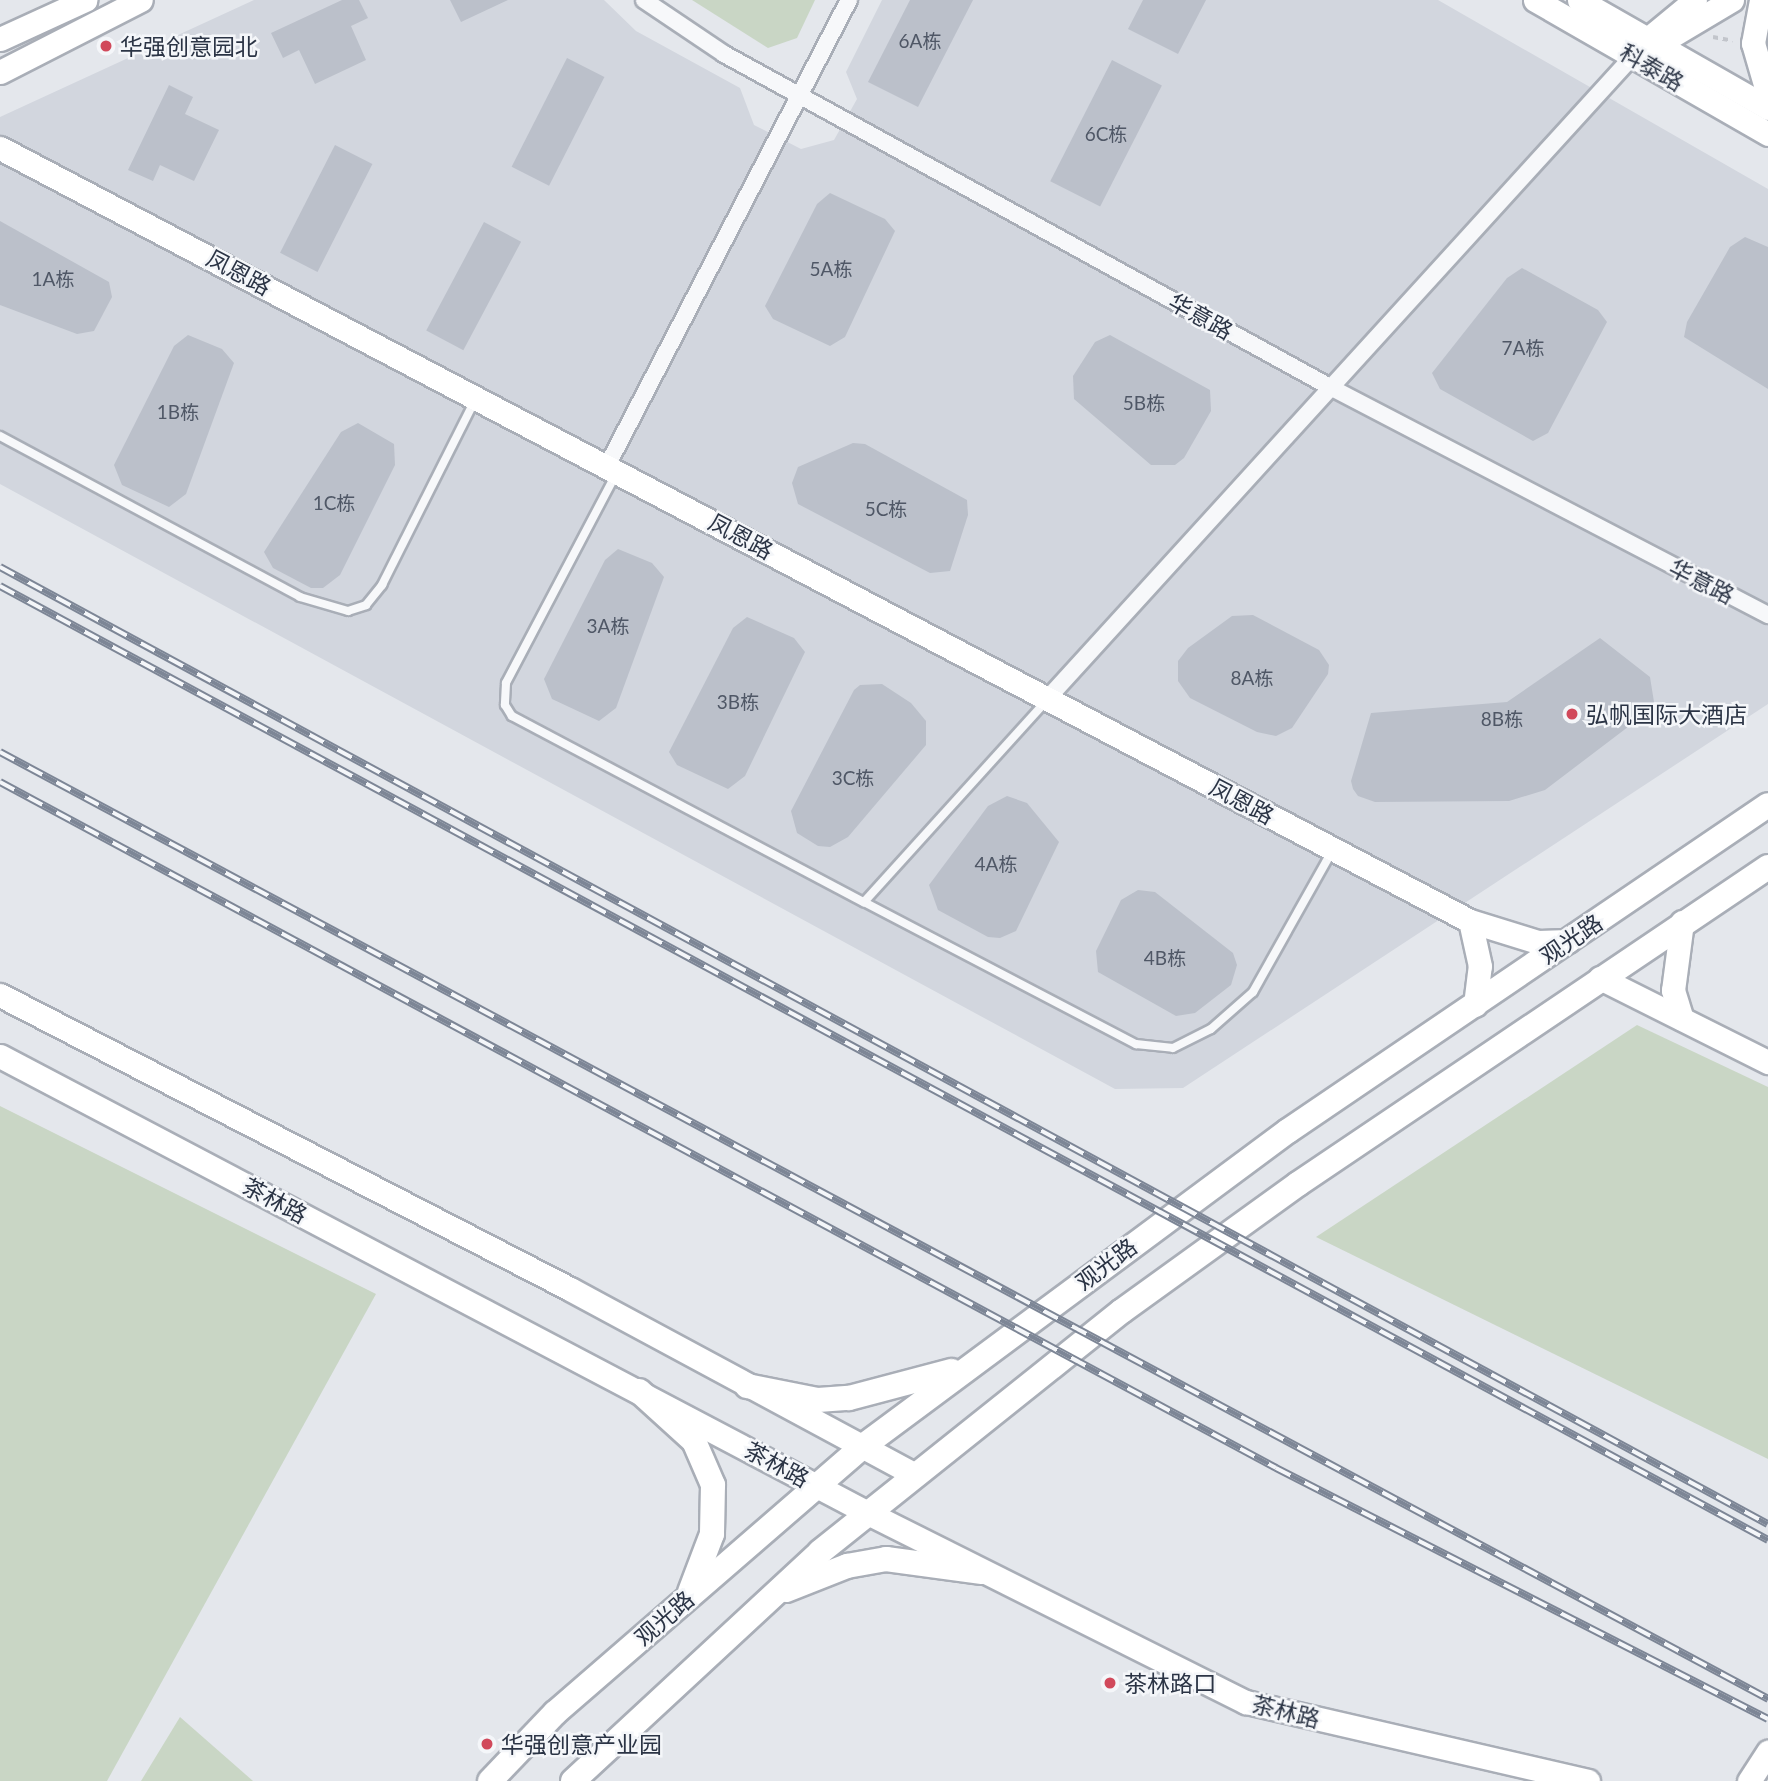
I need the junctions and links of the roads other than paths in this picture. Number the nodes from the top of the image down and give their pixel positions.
1 (85, 0) edge
2 (141, 0) edge
3 (644, 0) edge
4 (849, 0) edge
5 (1535, 0) edge
6 (1578, 0) edge
7 (1695, 0) edge
8 (1732, 0) edge
9 (1761, 0) edge
10 (0, 39) edge
11 (1646, 47) junction
12 (1, 72) edge
13 (1768, 95) edge
14 (800, 96) junction
15 (1768, 108) edge
16 (1768, 134) edge
17 (4, 145) edge
18 (1329, 387) junction
19 (476, 397) junction
20 (0, 436) edge
21 (612, 468) junction
22 (1768, 615) edge
23 (1048, 698) junction
24 (1768, 804) edge
25 (1333, 849) junction
26 (1768, 867) edge
27 (864, 902) junction
28 (1470, 922) junction
29 (1682, 922) junction
30 (1568, 941) junction
31 (1600, 978) junction
32 (0, 995) edge
33 (1475, 1005) junction
34 (1682, 1019) junction
35 (0, 1056) edge
36 (1768, 1062) edge
37 (984, 1357) junction
38 (747, 1387) junction
39 (639, 1391) junction
40 (862, 1447) junction
41 (914, 1474) junction
42 (815, 1485) junction
43 (866, 1512) junction
44 (982, 1572) junction
45 (687, 1598) junction
46 (764, 1600) junction
47 (1768, 1752) edge
48 (1751, 1779) edge
49 (490, 1781) edge
50 (573, 1781) edge
51 (1588, 1781) edge

1 - 10 street
2 - 12 street
3 - 14 street, 华意路
4 - 14 street
5 - 11 street, 科泰路
6 - 11 street, 科泰路
7 - 11 street
8 - 11 street
9 - 13 street
11 - 15 street, 科泰路
11 - 16 street, 科泰路
11 - 18 street
14 - 18 street, 华意路
14 - 21 street
17 - 19 street, 凤恩路
18 - 22 street, 华意路
18 - 23 street
19 - 20 lane
19 - 21 street, 凤恩路
21 - 23 street, 凤恩路
21 - 27 lane
23 - 25 street, 凤恩路
23 - 27 lane
24 - 30 main road, 观光路
25 - 27 lane
25 - 28 street, 凤恩路
26 - 29 main road, 观光路
28 - 30 street, 凤恩路
28 - 33 street
29 - 31 main road, 观光路
29 - 34 street
30 - 33 main road, 观光路
31 - 34 street
31 - 41 main road, 观光路
32 - 38 street
33 - 37 main road, 观光路
34 - 36 street
35 - 39 street, 茶林路
37 - 38 main road
37 - 40 main road, 观光路
38 - 40 street
39 - 42 street, 茶林路
39 - 45 main road
40 - 41 street
40 - 42 main road, 观光路
41 - 43 main road, 观光路
42 - 43 street, 茶林路
42 - 45 main road, 观光路
43 - 44 street, 茶林路
43 - 46 main road, 观光路
44 - 46 main road
44 - 51 street, 茶林路
45 - 49 main road, 观光路
46 - 50 main road, 观光路
47 - 48 street

